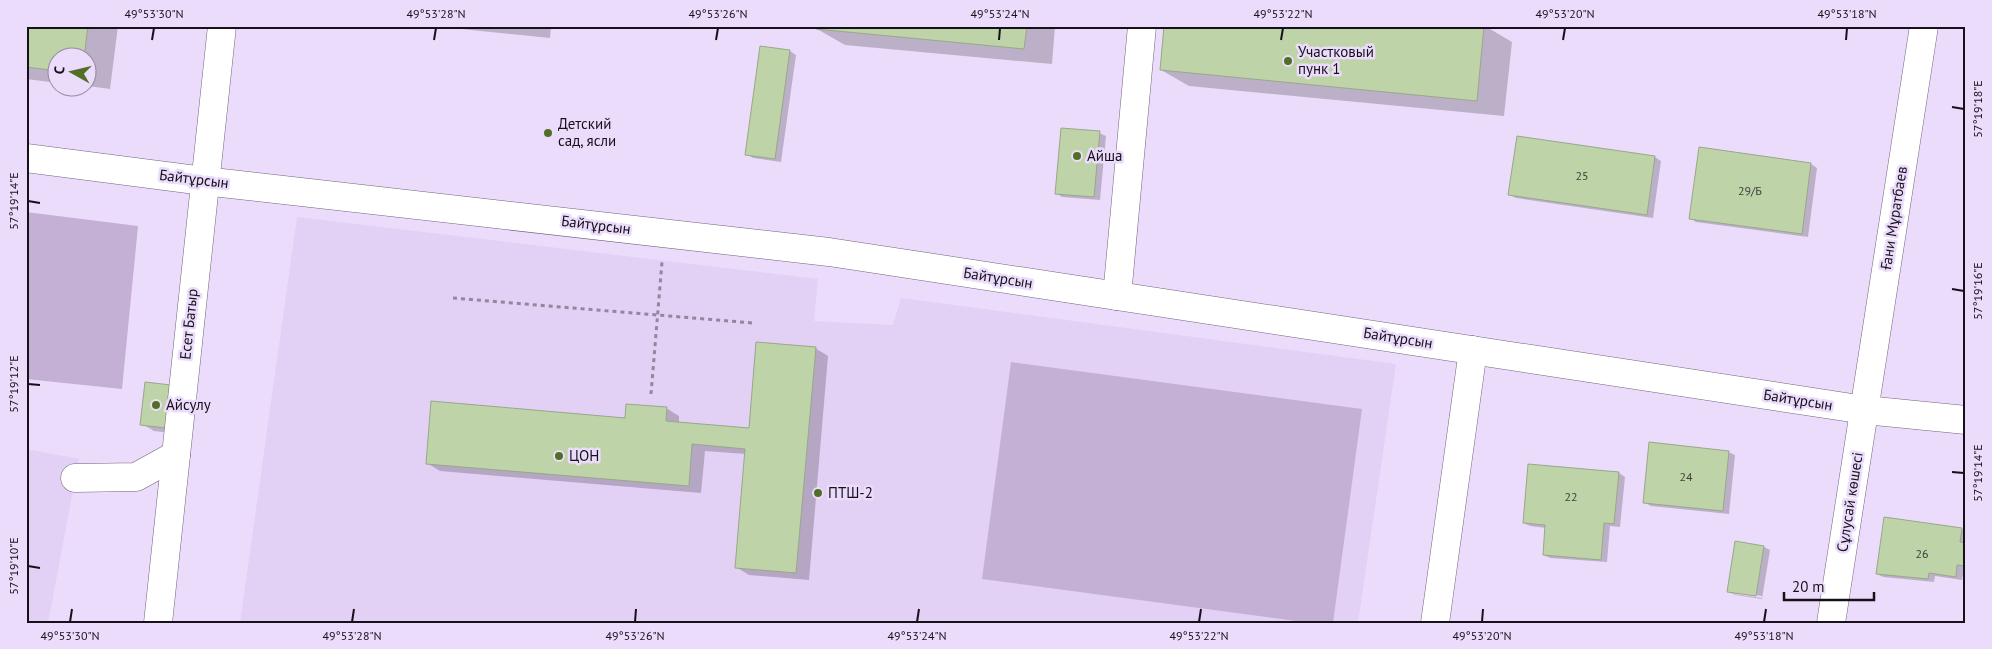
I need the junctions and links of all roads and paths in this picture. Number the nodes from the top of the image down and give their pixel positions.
1 (222, 26) edge
2 (1142, 26) edge
3 (1924, 26) edge
4 (26, 158) edge
5 (204, 180) junction
6 (662, 261) dead end
7 (1117, 296) junction
8 (453, 298) dead end
9 (658, 315) junction
10 (753, 323) dead end
11 (1472, 350) junction
12 (651, 394) dead end
13 (1865, 410) junction
14 (1966, 420) edge
15 (176, 455) junction
16 (76, 478) dead end
17 (163, 622) edge
18 (1435, 623) edge
19 (1831, 623) edge

1 - 5 street, Есет Батыр
2 - 7 street
3 - 13 street, Ғани Мұратбаев
4 - 5 street, Байтұрсын
5 - 7 street, Байтұрсын
5 - 15 street, Есет Батыр
6 - 9 path
7 - 11 street, Байтұрсын
8 - 9 path
9 - 10 path
9 - 12 path
11 - 13 street, Байтұрсын
11 - 18 street
13 - 14 street, Байтұрсын
13 - 19 street, Сұлусай көшесі
15 - 16 street
15 - 17 street, Есет Батыр

